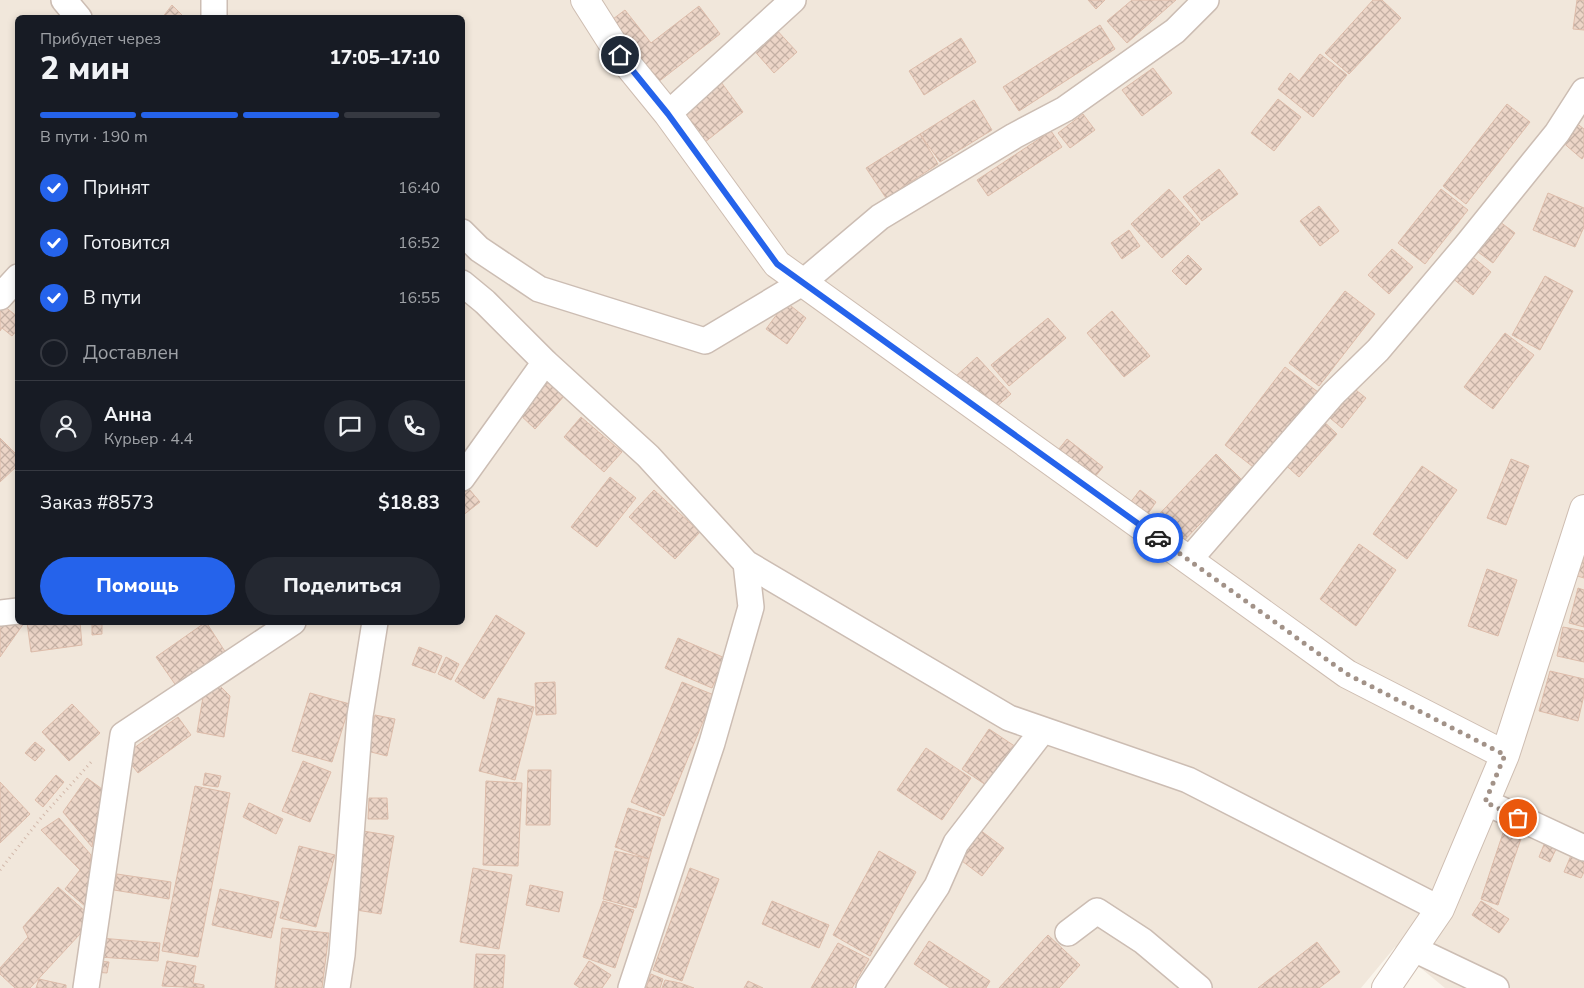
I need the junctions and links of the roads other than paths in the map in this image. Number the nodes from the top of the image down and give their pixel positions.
1 (64, 0) edge
2 (214, 0) edge
3 (585, 0) edge
4 (792, 0) edge
5 (1206, 0) edge
6 (76, 15) edge
7 (214, 15) edge
8 (1584, 91) edge
9 (668, 114) junction
10 (465, 235) edge
11 (15, 280) edge
12 (802, 282) junction
13 (465, 285) edge
14 (0, 297) edge
15 (545, 362) junction
16 (465, 474) edge
17 (1584, 509) edge
18 (1189, 560) junction
19 (746, 563) junction
20 (15, 611) edge
21 (0, 613) edge
22 (288, 625) edge
23 (375, 625) edge
24 (1043, 730) junction
25 (1505, 755) junction
26 (1485, 802) junction
27 (1584, 848) edge
28 (1440, 909) junction
29 (1068, 933) dead end
30 (1414, 949) junction
31 (86, 988) edge
32 (337, 988) edge
33 (631, 988) edge
34 (869, 988) edge
35 (1199, 988) edge
36 (1386, 988) edge
37 (1496, 988) edge

1 - 6 street
2 - 7 street
3 - 9 street
4 - 9 street
5 - 12 street
8 - 18 street
9 - 12 street
10 - 12 street
11 - 14 street
12 - 18 street
13 - 15 street
15 - 16 street
15 - 19 street
17 - 25 street
18 - 25 street
19 - 24 street
19 - 33 street
20 - 21 street
22 - 31 street
23 - 32 street
24 - 28 street
24 - 34 street
25 - 26 street
26 - 27 street
26 - 28 street
28 - 30 street
29 - 35 street
30 - 36 street
30 - 37 street

